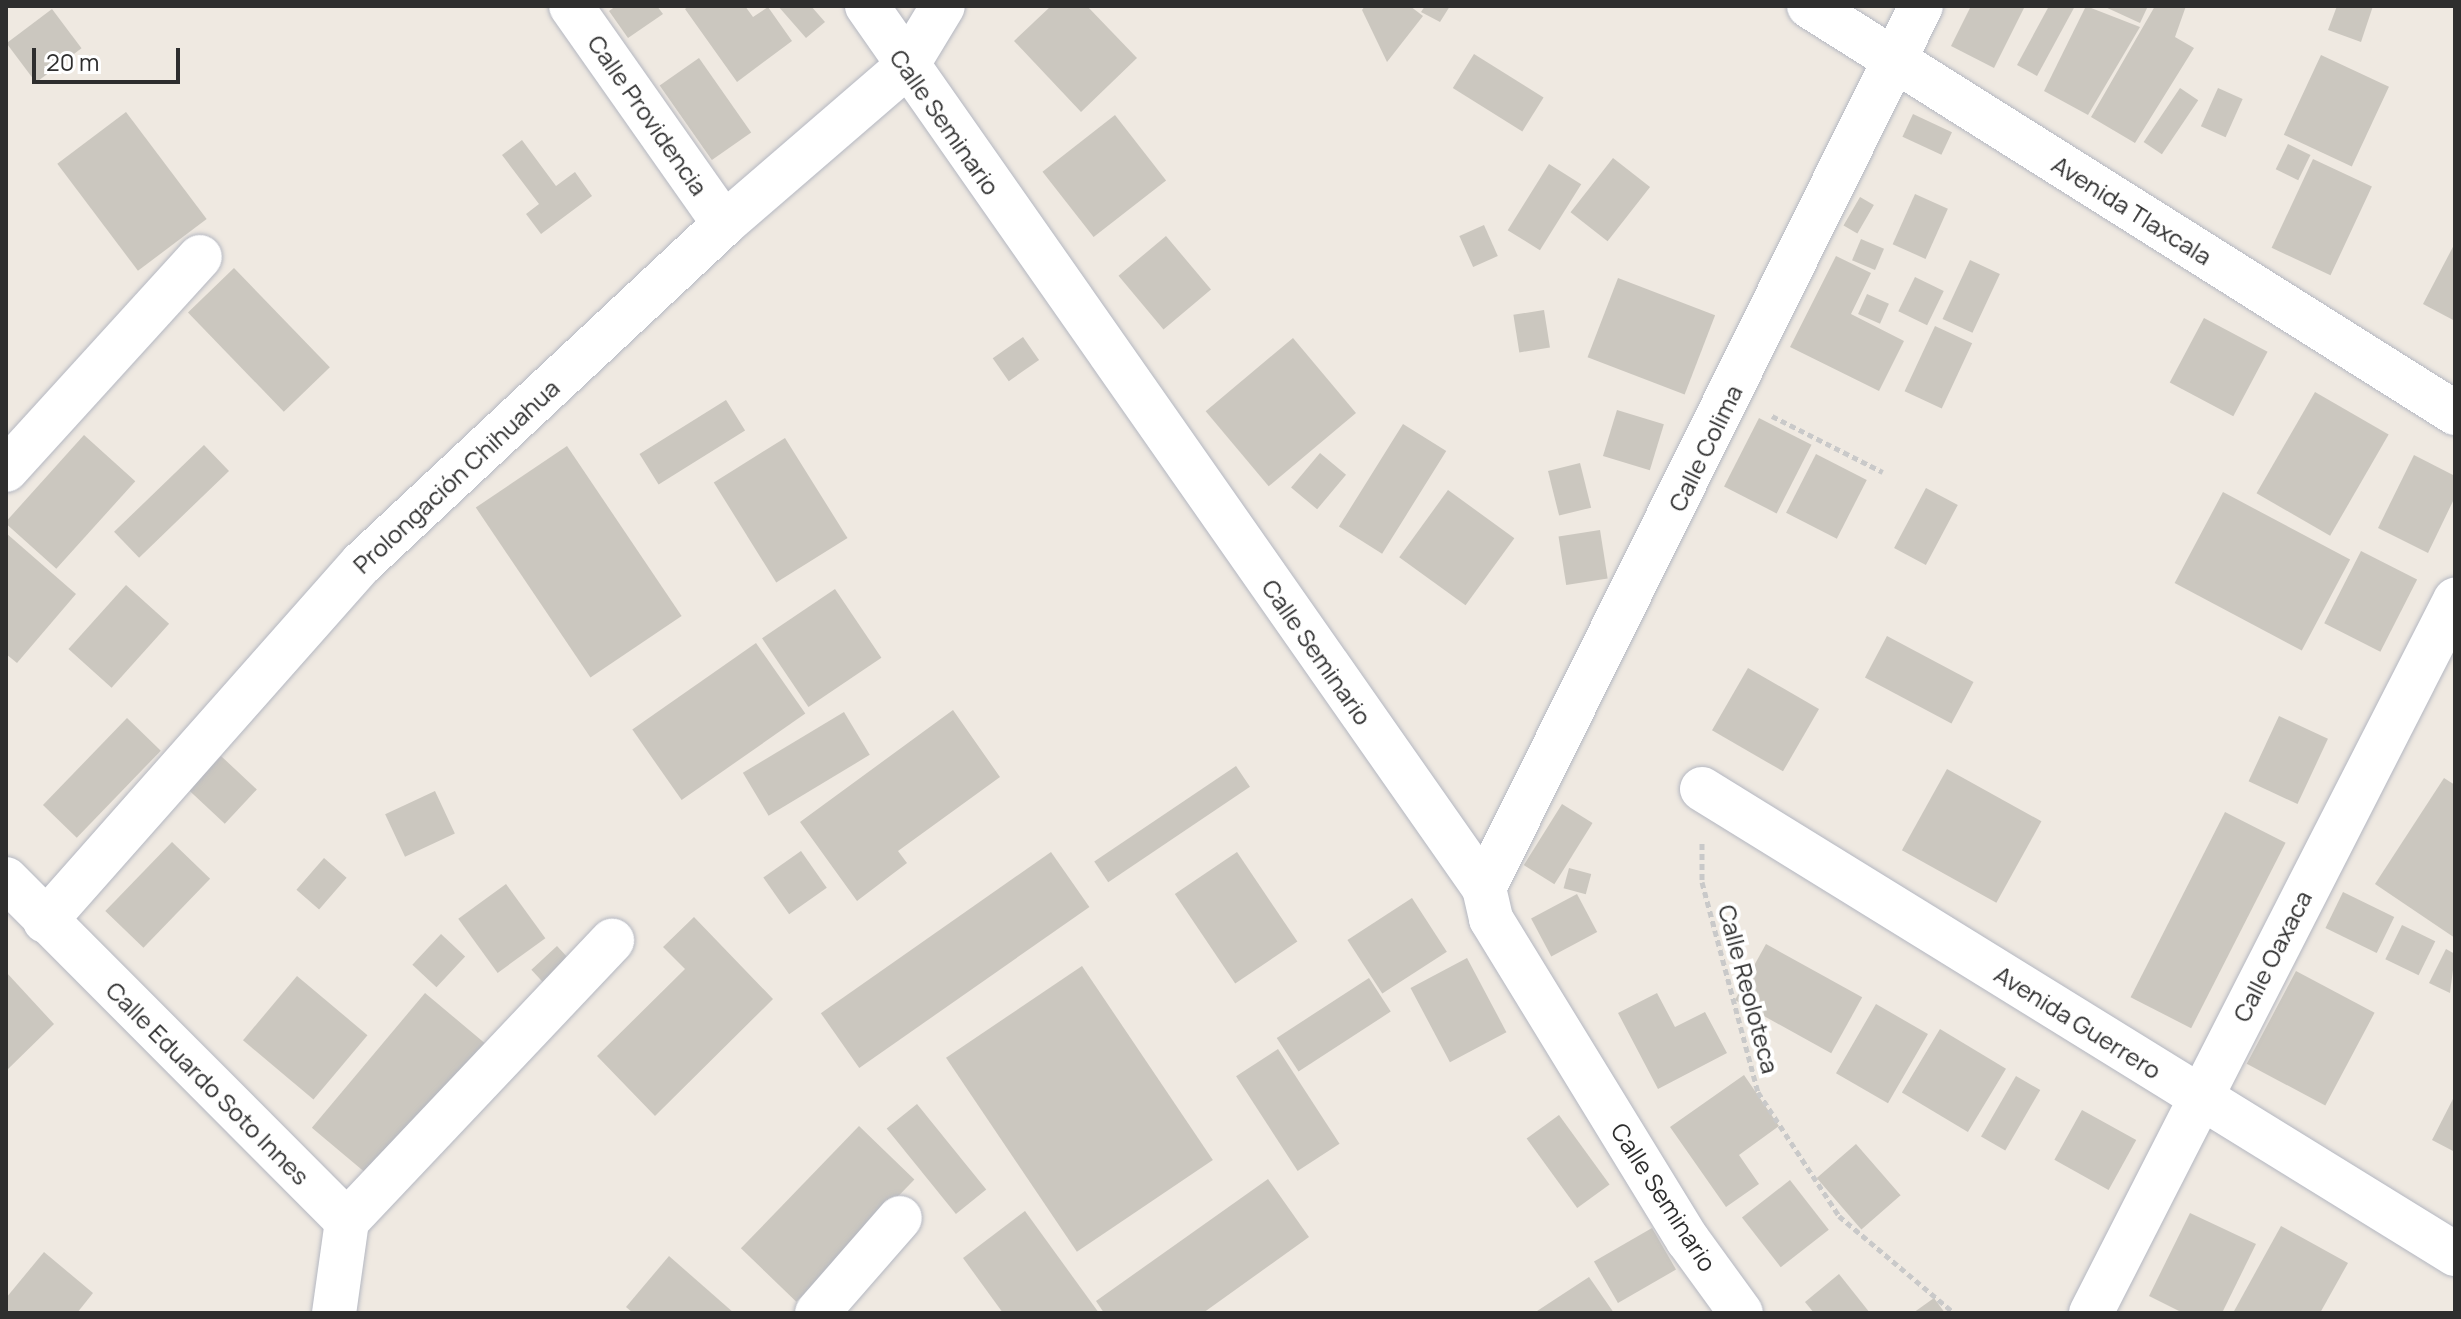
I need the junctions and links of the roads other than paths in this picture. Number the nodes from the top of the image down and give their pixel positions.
1 (571, 6) edge
2 (867, 6) edge
3 (943, 6) edge
4 (1809, 6) edge
5 (1921, 6) edge
6 (1894, 60) junction
7 (906, 67) junction
8 (724, 224) junction
9 (200, 257) dead end
10 (2455, 413) edge
11 (6, 470) edge
12 (2455, 600) edge
13 (1702, 789) road end
14 (6, 879) edge
15 (1484, 888) junction
16 (45, 921) junction
17 (612, 941) dead end
18 (2199, 1097) junction
19 (900, 1218) dead end
20 (347, 1221) junction
21 (2455, 1254) edge
22 (334, 1313) edge
23 (817, 1313) edge
24 (1741, 1313) edge
25 (2091, 1313) edge

1 - 8 street, Calle Providencia
2 - 7 street, Calle Seminario
3 - 7 street, Prolongación Chihuahua
4 - 6 street, Avenida Tlaxcala
5 - 6 street, Calle Colima
6 - 10 street, Avenida Tlaxcala
6 - 15 street, Calle Colima
7 - 8 street, Prolongación Chihuahua
7 - 15 street, Calle Seminario
8 - 16 street, Prolongación Chihuahua
9 - 11 street
12 - 18 street, Calle Oaxaca
13 - 18 street, Avenida Guerrero
14 - 16 street, Calle Eduardo Soto Innes
15 - 24 street, Calle Seminario
16 - 20 street, Calle Eduardo Soto Innes
17 - 20 street
18 - 21 street, Avenida Guerrero
18 - 25 street, Calle Oaxaca
19 - 23 street
20 - 22 street

